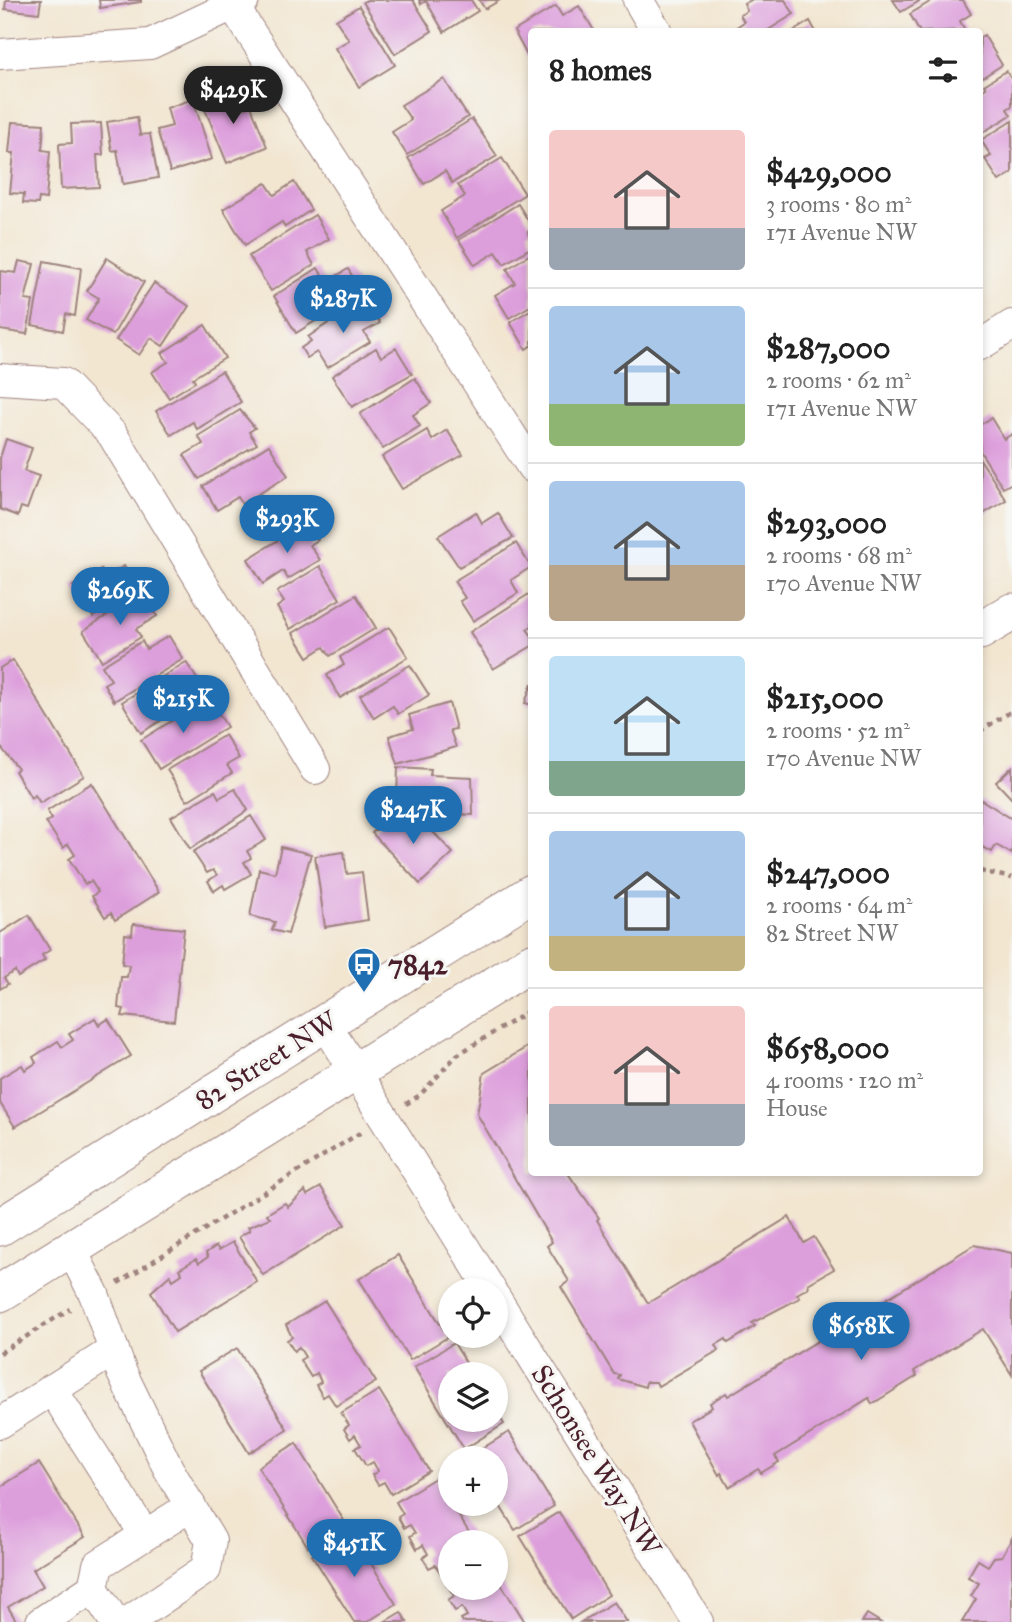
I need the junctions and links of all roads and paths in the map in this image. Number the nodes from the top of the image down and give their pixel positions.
1 (638, 0) edge
2 (239, 4) edge
3 (655, 28) edge
4 (0, 54) edge
5 (1012, 325) edge
6 (983, 343) edge
7 (0, 379) edge
8 (528, 461) edge
9 (1012, 711) edge
10 (983, 729) edge
11 (316, 769) dead end
12 (983, 872) edge
13 (1012, 878) edge
14 (528, 896) edge
15 (528, 964) edge
16 (528, 1011) edge
17 (325, 1023) junction
18 (355, 1070) junction
19 (384, 1118) junction
20 (0, 1227) edge
21 (71, 1249) junction
22 (484, 1278) edge
23 (0, 1293) edge
24 (94, 1294) junction
25 (508, 1318) edge
26 (114, 1350) junction
27 (0, 1353) edge
28 (52, 1389) junction
29 (0, 1423) edge
30 (191, 1506) junction
31 (145, 1535) junction
32 (93, 1588) junction
33 (41, 1622) edge
34 (115, 1622) edge
35 (128, 1622) edge
36 (698, 1622) edge

1 - 3 street
2 - 4 street
2 - 8 street
5 - 6 street
7 - 11 street
9 - 10 path
12 - 13 path
14 - 17 main road, 82 Street NW
15 - 18 main road, 82 Street NW
16 - 19 path
17 - 18 street
17 - 20 main road, 82 Street NW
18 - 19 street
18 - 21 main road, 82 Street NW
19 - 22 street
19 - 24 path
21 - 23 main road, 82 Street NW
21 - 24 street
24 - 26 street
24 - 27 path
25 - 36 street, Schonsee Way NW
26 - 28 street
26 - 30 street
28 - 29 street
28 - 31 street
30 - 31 street
30 - 35 street
31 - 32 street
32 - 33 street
32 - 34 street

